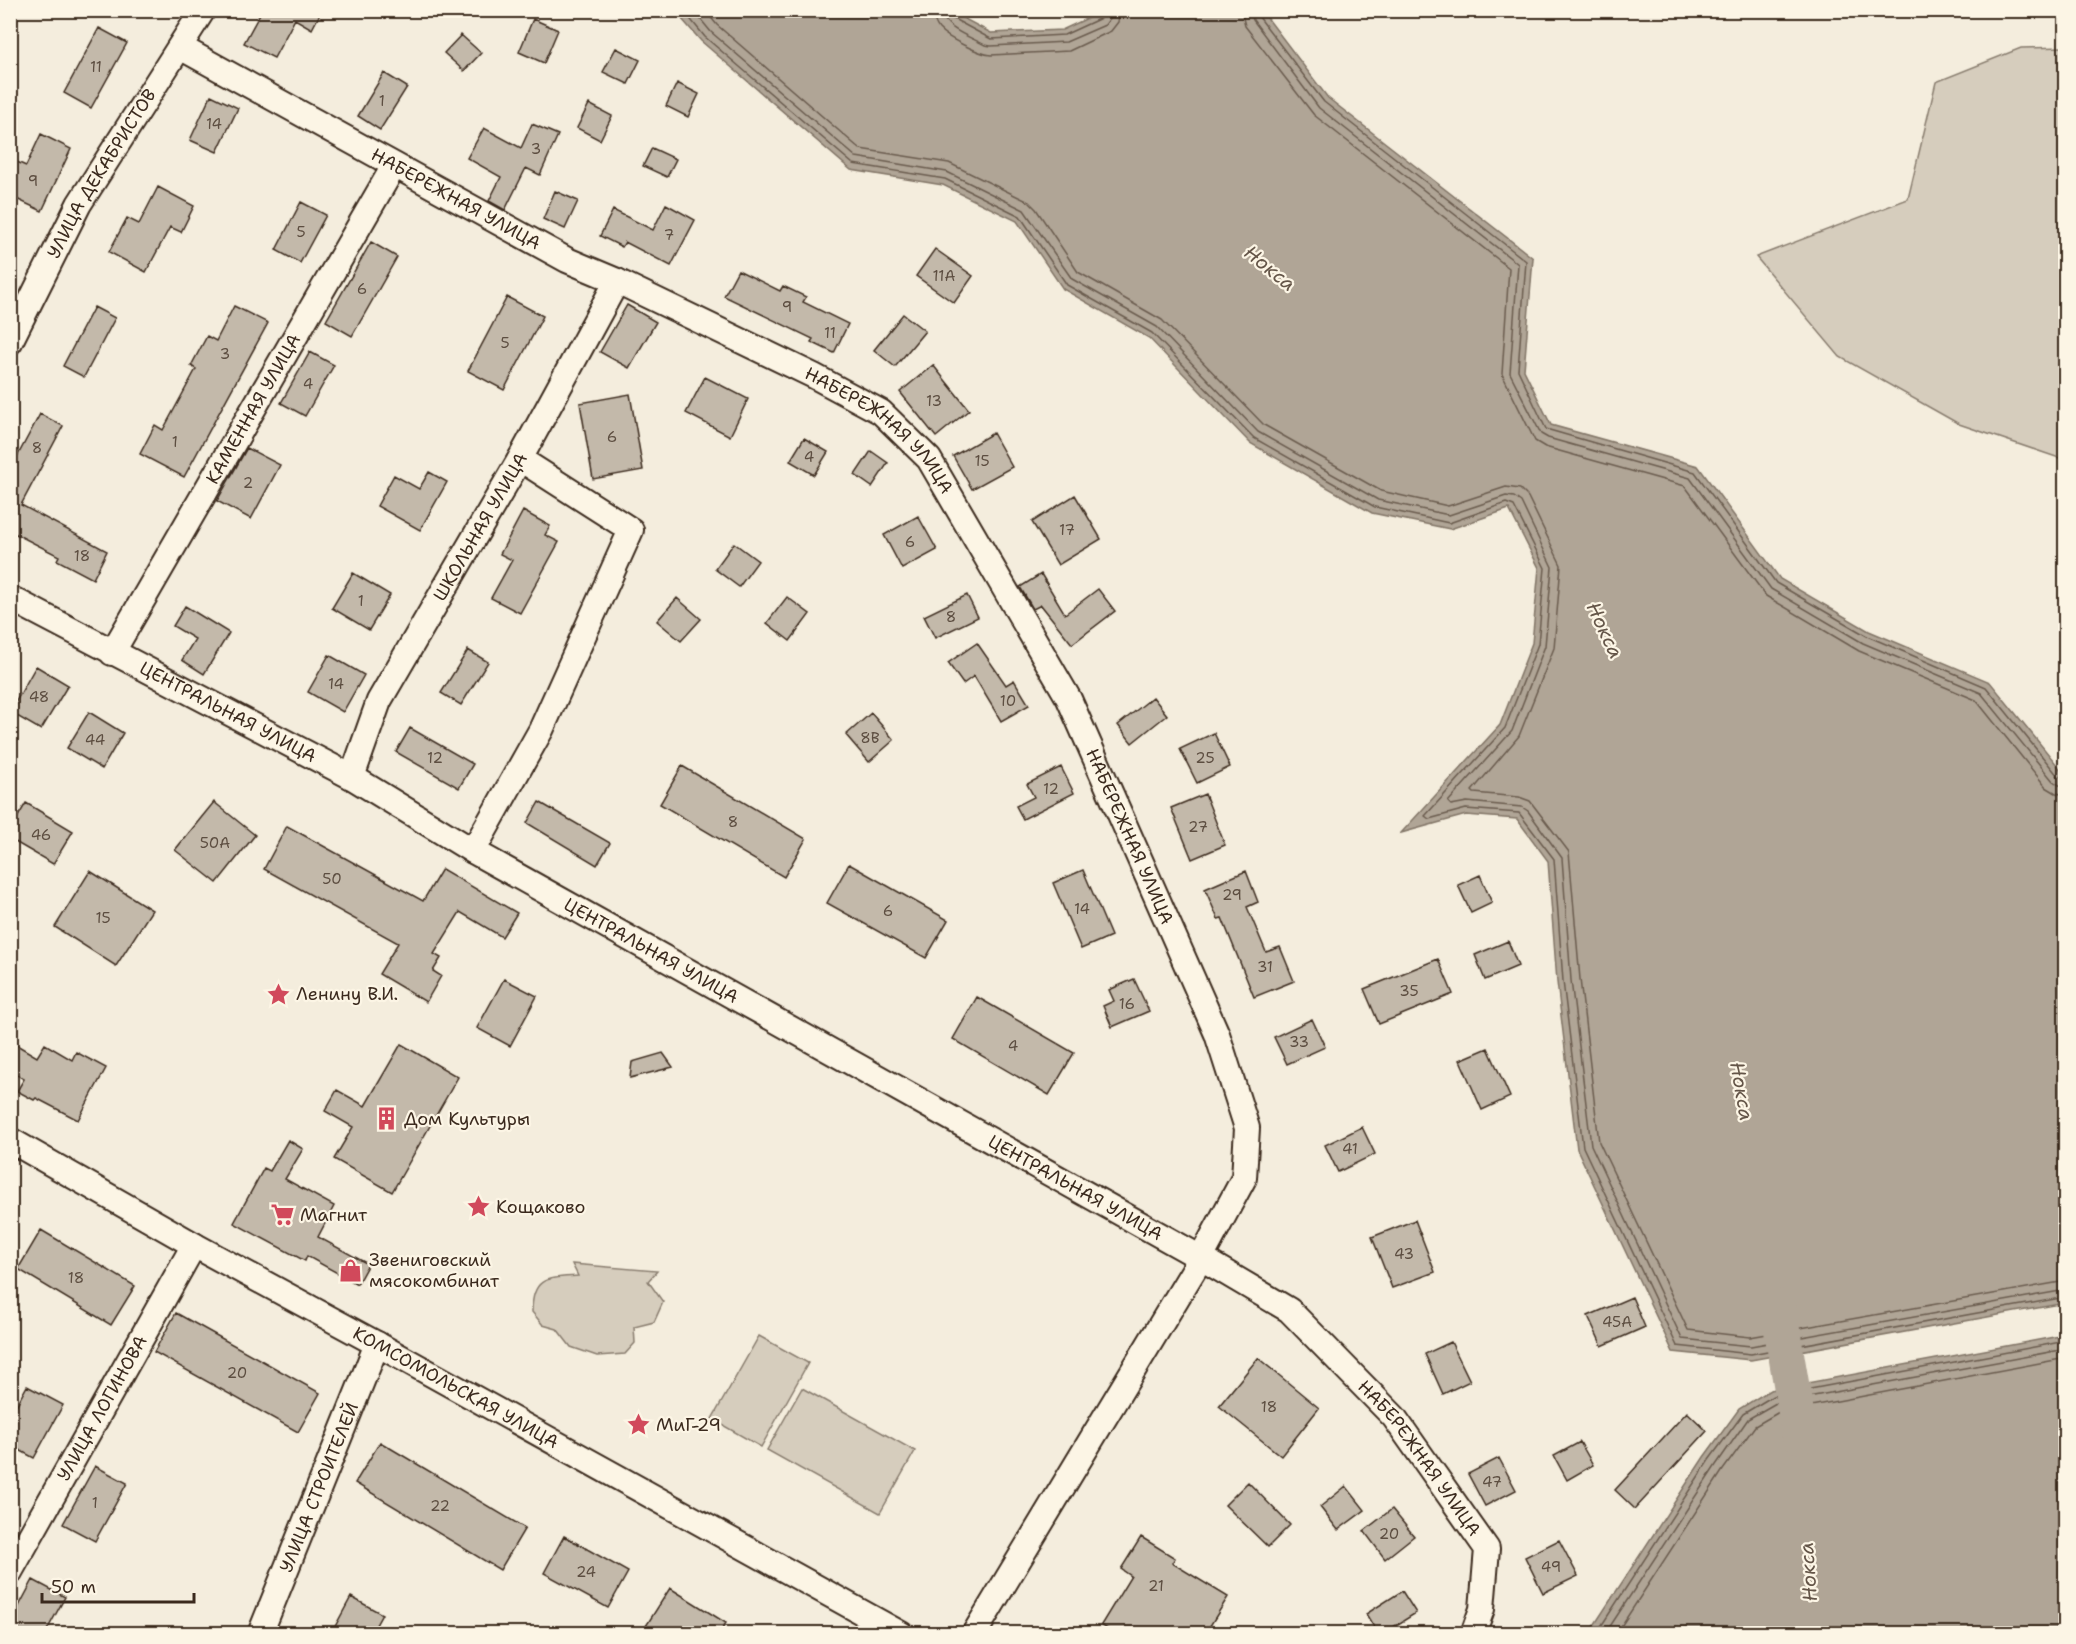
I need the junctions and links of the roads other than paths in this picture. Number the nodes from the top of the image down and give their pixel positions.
1 (203, 10) edge
2 (180, 47) junction
3 (394, 166) junction
4 (617, 281) junction
5 (10, 342) edge
6 (520, 459) junction
7 (10, 598) edge
8 (112, 653) junction
9 (352, 777) junction
10 (473, 851) junction
11 (10, 1140) edge
12 (194, 1245) junction
13 (1202, 1258) junction
14 (1289, 1310) joint
15 (377, 1344) junction
16 (10, 1572) edge
17 (260, 1634) edge
18 (901, 1634) edge
19 (974, 1634) edge
20 (1473, 1634) edge

1 - 2 street, УЛИЦА ДЕКАБРИСТОВ
2 - 3 street, НАБЕРЕЖНАЯ УЛИЦА
2 - 5 street, УЛИЦА ДЕКАБРИСТОВ
3 - 4 street, НАБЕРЕЖНАЯ УЛИЦА
3 - 8 street, КАМЕННАЯ УЛИЦА
4 - 6 street, ШКОЛЬНАЯ УЛИЦА
4 - 13 street, НАБЕРЕЖНАЯ УЛИЦА
6 - 9 street, ШКОЛЬНАЯ УЛИЦА
6 - 10 street
7 - 8 street, ЦЕНТРАЛЬНАЯ УЛИЦА
8 - 9 street, ЦЕНТРАЛЬНАЯ УЛИЦА
9 - 10 street, ЦЕНТРАЛЬНАЯ УЛИЦА
10 - 13 street, ЦЕНТРАЛЬНАЯ УЛИЦА
11 - 12 street, КОМСОМОЛЬСКАЯ УЛИЦА
12 - 15 street, КОМСОМОЛЬСКАЯ УЛИЦА
12 - 16 street, УЛИЦА ЛОГИНОВА
13 - 14 street, ЦЕНТРАЛЬНАЯ УЛИЦА
13 - 19 street
14 - 20 street, НАБЕРЕЖНАЯ УЛИЦА
15 - 17 street, УЛИЦА СТРОИТЕЛЕЙ
15 - 18 street, КОМСОМОЛЬСКАЯ УЛИЦА

